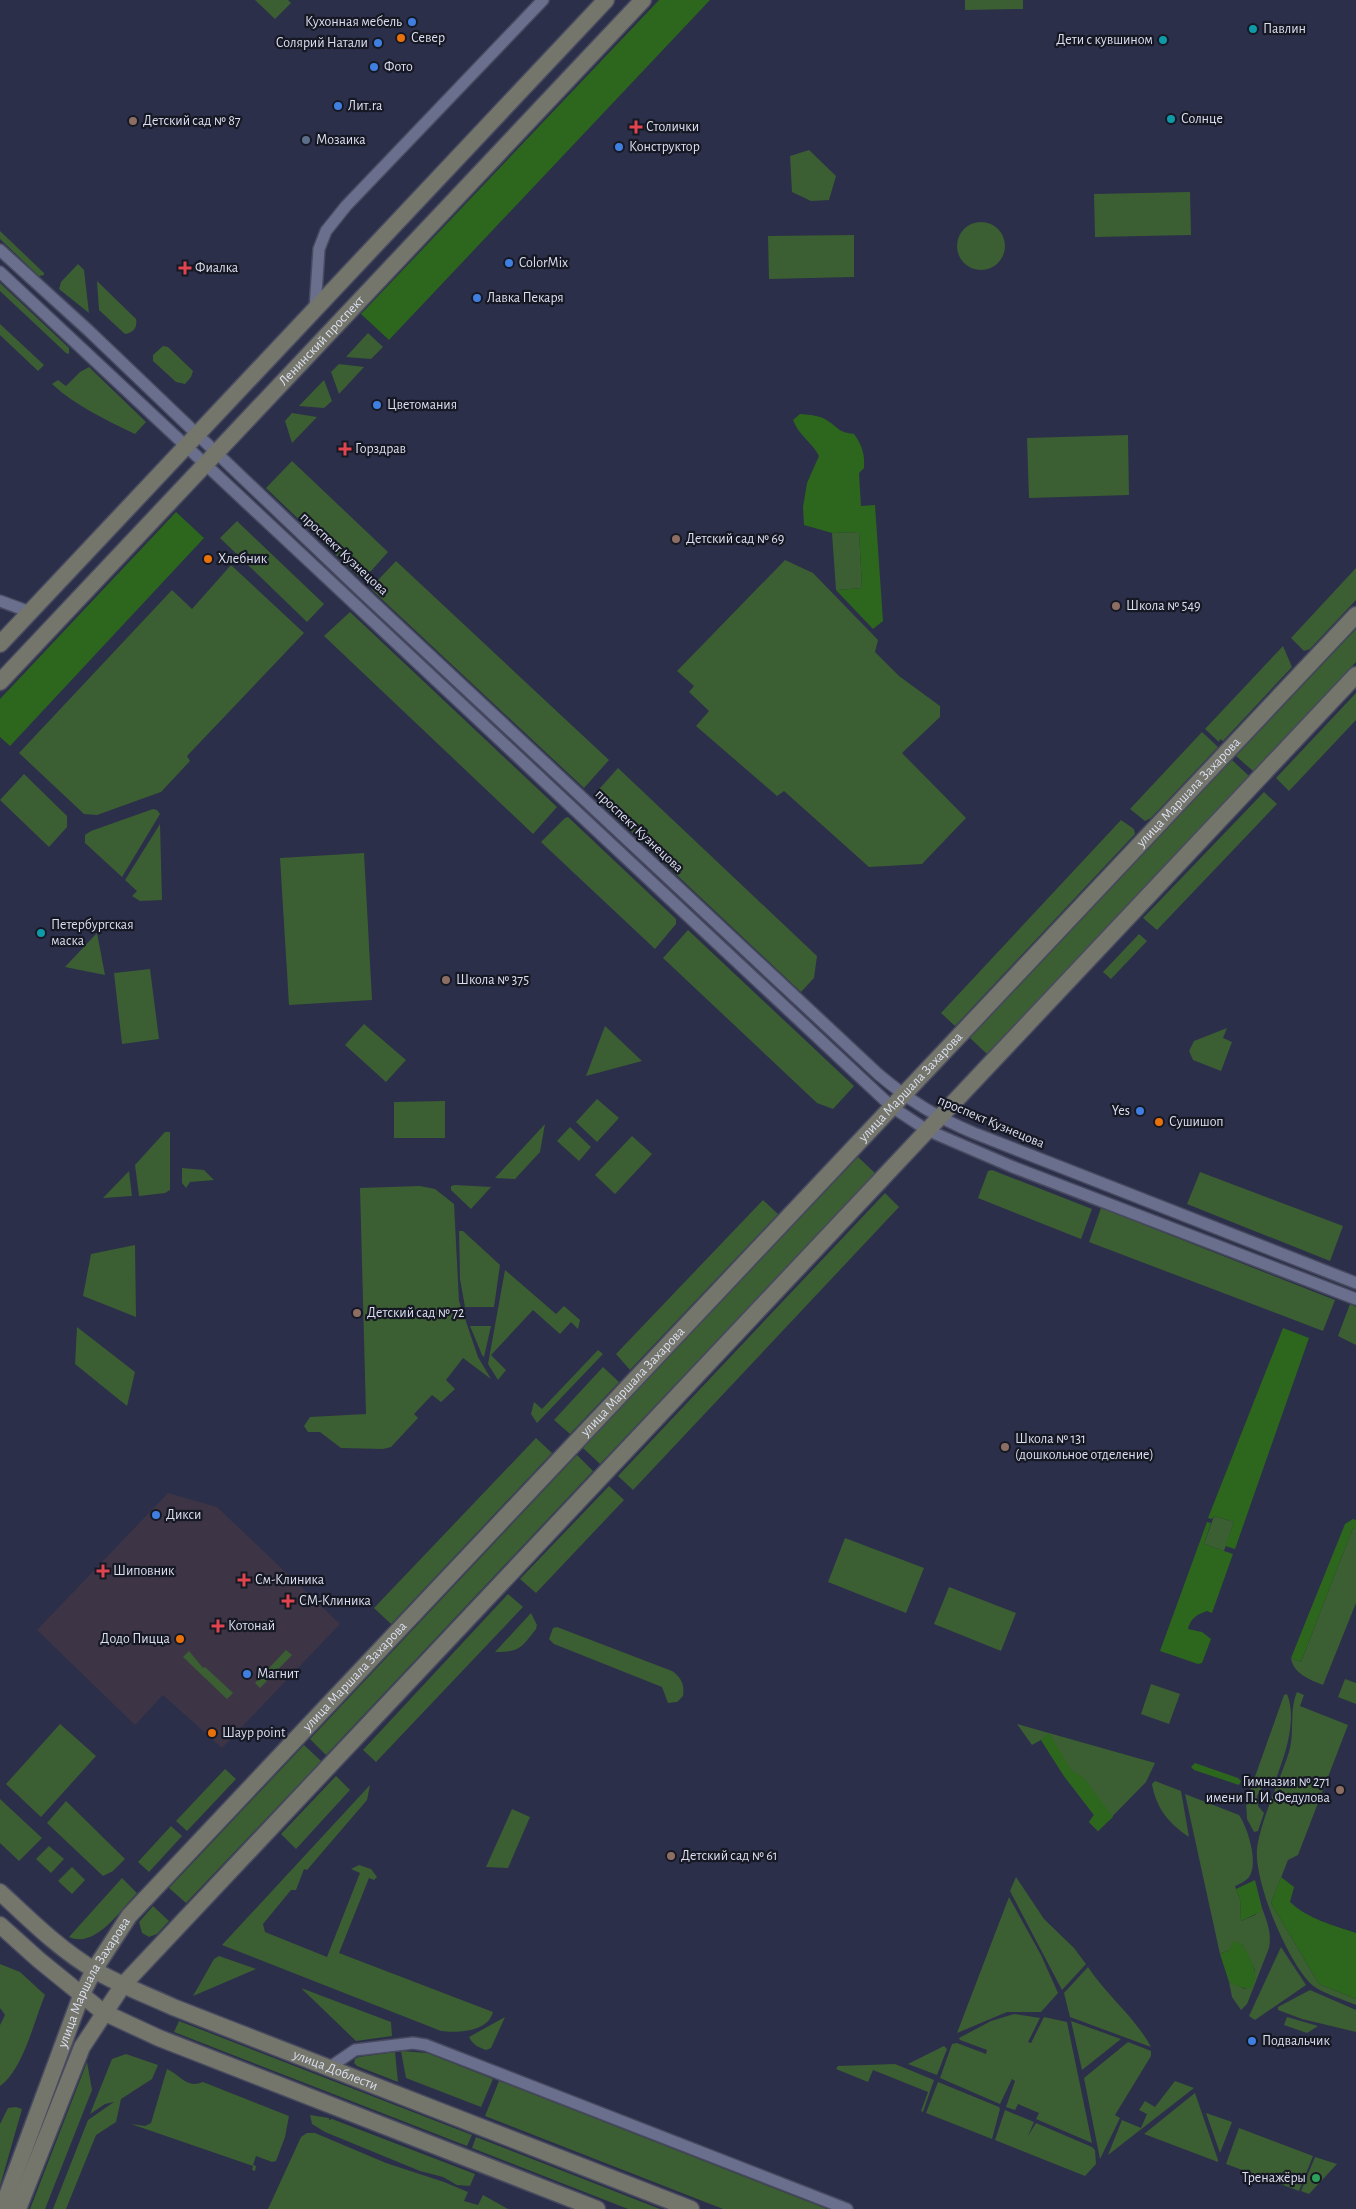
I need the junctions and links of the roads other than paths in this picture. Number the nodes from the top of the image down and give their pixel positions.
1 (543, 0) edge
2 (606, 0) edge
3 (643, 0) edge
4 (0, 250) edge
5 (0, 272) edge
6 (315, 309) junction
7 (191, 441) junction
8 (211, 459) junction
9 (0, 601) edge
10 (30, 612) junction
11 (1356, 615) edge
12 (0, 644) edge
13 (1356, 675) edge
14 (0, 682) edge
15 (898, 1101) junction
16 (933, 1124) junction
17 (1356, 1283) edge
18 (1356, 1299) edge
19 (0, 1892) edge
20 (0, 1925) edge
21 (94, 1970) junction
22 (123, 1985) junction
23 (81, 1996) junction
24 (103, 2012) junction
25 (330, 2067) junction
26 (2, 2209) edge
27 (18, 2209) edge
28 (597, 2209) edge
29 (691, 2209) edge
30 (847, 2209) edge

1 - 6 street
2 - 6 street, Ленинский проспект
3 - 8 street, Ленинский проспект
4 - 7 street, проспект Кузнецова
5 - 7 street, проспект Кузнецова
6 - 7 street, Ленинский проспект
7 - 8 street, проспект Кузнецова
7 - 8 street, проспект Кузнецова
7 - 10 street, Ленинский проспект
8 - 14 street, Ленинский проспект
8 - 15 street, проспект Кузнецова
8 - 15 street, проспект Кузнецова
9 - 10 street
10 - 12 street, Ленинский проспект
11 - 15 street, улица Маршала Захарова
13 - 16 street, улица Маршала Захарова
15 - 16 street, проспект Кузнецова
15 - 16 street, проспект Кузнецова
15 - 21 street, улица Маршала Захарова
16 - 17 street, проспект Кузнецова
16 - 18 street, проспект Кузнецова
16 - 22 street, улица Маршала Захарова
19 - 21 street, улица Доблести
20 - 23 street
21 - 22 street, улица Доблести
21 - 23 street, улица Маршала Захарова
22 - 24 street, улица Маршала Захарова
22 - 25 street, улица Доблести
23 - 24 street
23 - 26 street, улица Маршала Захарова
24 - 27 street, улица Маршала Захарова
24 - 28 street
25 - 29 street, улица Доблести
25 - 30 street

